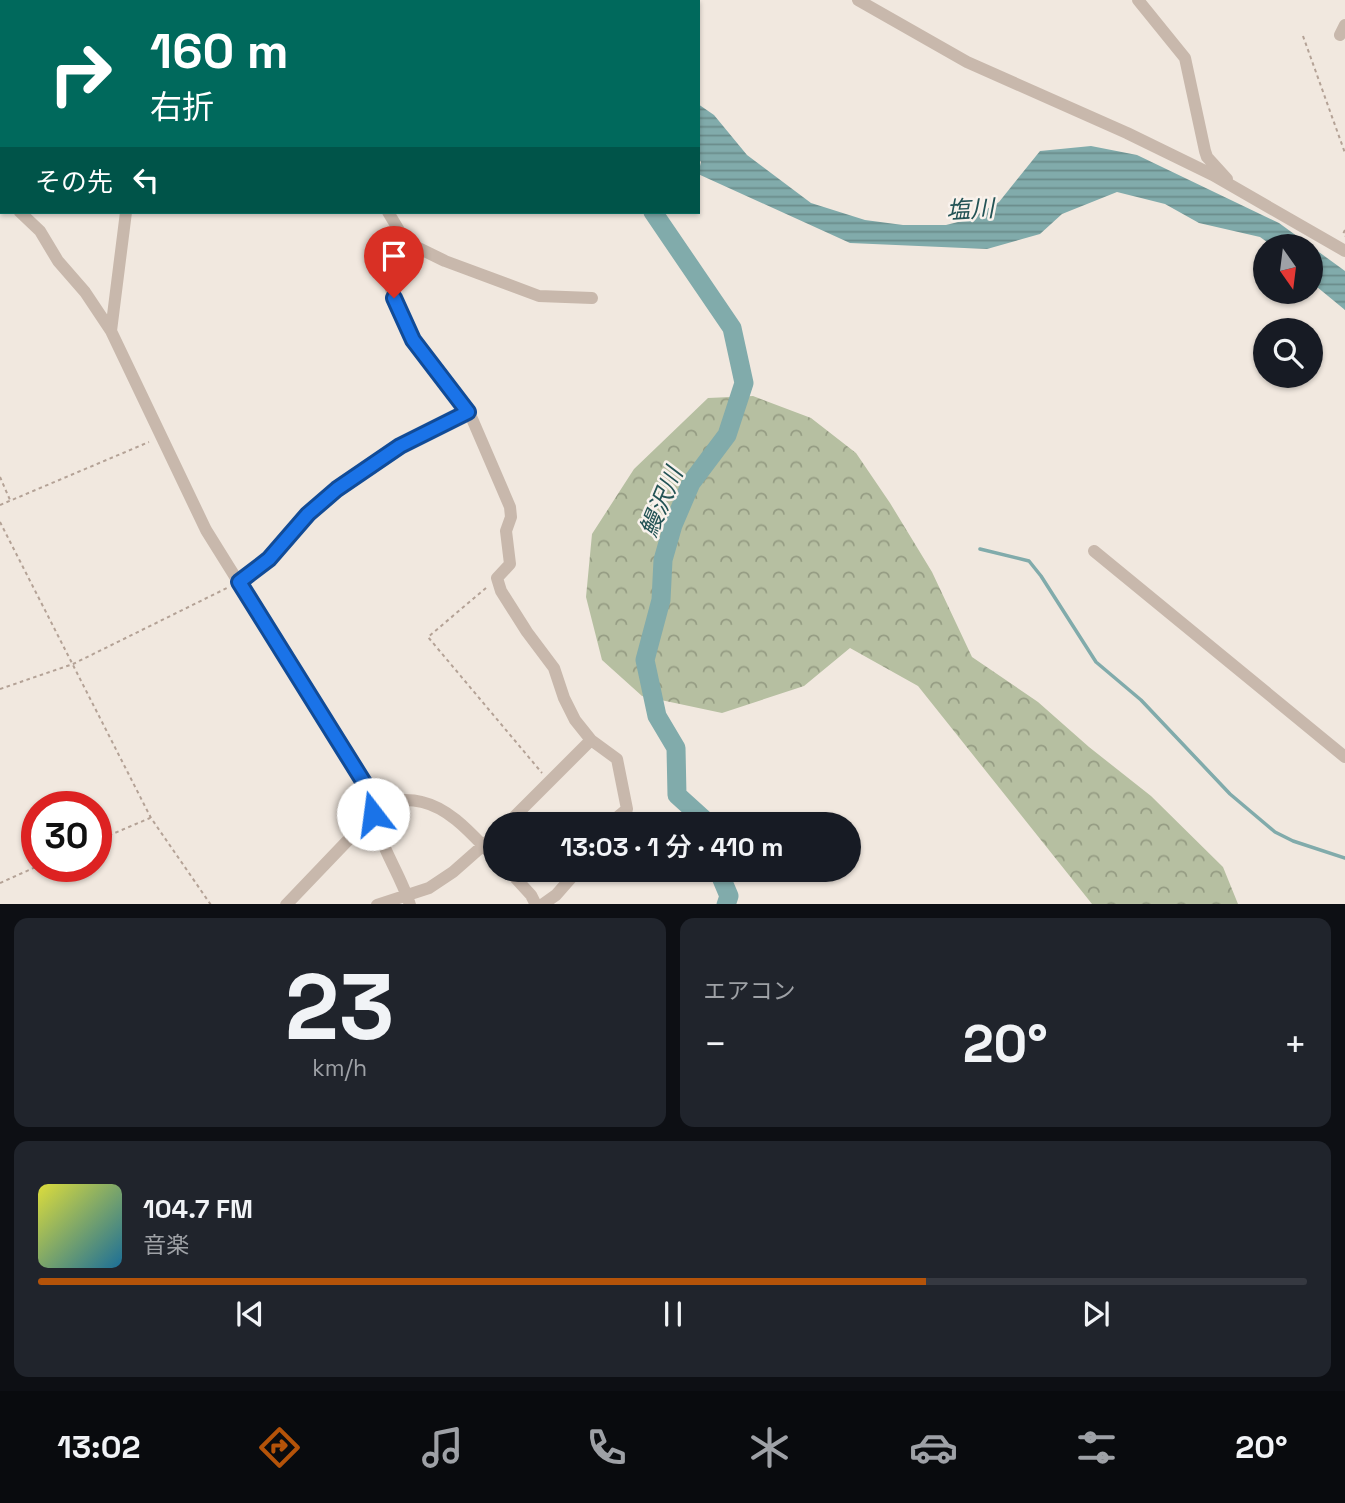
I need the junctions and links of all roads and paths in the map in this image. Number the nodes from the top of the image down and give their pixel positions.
1 (859, 0) edge
2 (1138, 0) edge
3 (1303, 36) dead end
4 (1345, 153) edge
5 (1234, 187) junction
6 (22, 214) edge
7 (126, 214) edge
8 (389, 214) edge
9 (1345, 230) edge
10 (1345, 236) edge
11 (406, 242) junction
12 (1345, 251) edge
13 (592, 298) dead end
14 (111, 331) junction
15 (468, 412) junction
16 (163, 436) junction
17 (0, 477) edge
18 (10, 501) junction
19 (0, 505) edge
20 (0, 522) edge
21 (1094, 551) dead end
22 (497, 578) junction
23 (239, 582) junction
24 (73, 664) junction
25 (0, 689) edge
26 (591, 740) junction
27 (1345, 757) edge
28 (550, 782) junction
29 (373, 809) junction
30 (519, 812) edge
31 (623, 812) edge
32 (150, 818) junction
33 (112, 834) edge
34 (483, 846) joint
35 (21, 874) edge
36 (519, 882) edge
37 (567, 882) edge
38 (0, 883) edge
39 (408, 900) edge
40 (210, 904) edge
41 (287, 904) edge
42 (383, 904) edge
43 (536, 904) edge
44 (543, 904) edge

1 - 5 street
2 - 5 street
3 - 4 path
5 - 12 street
6 - 14 street
7 - 14 street
8 - 11 street
9 - 10 path
11 - 13 street
11 - 15 street
14 - 16 street
15 - 22 street
15 - 23 street
16 - 18 path
16 - 23 street
17 - 18 path
18 - 19 path
20 - 24 path
21 - 27 street
22 - 26 street
22 - 28 path
23 - 24 path
23 - 29 street
24 - 25 path
24 - 32 path
26 - 28 street
26 - 31 street
28 - 30 street
29 - 34 street
29 - 39 street
29 - 41 street
32 - 33 path
32 - 40 path
34 - 39 street
35 - 38 path
36 - 43 street
37 - 44 street
39 - 42 street

